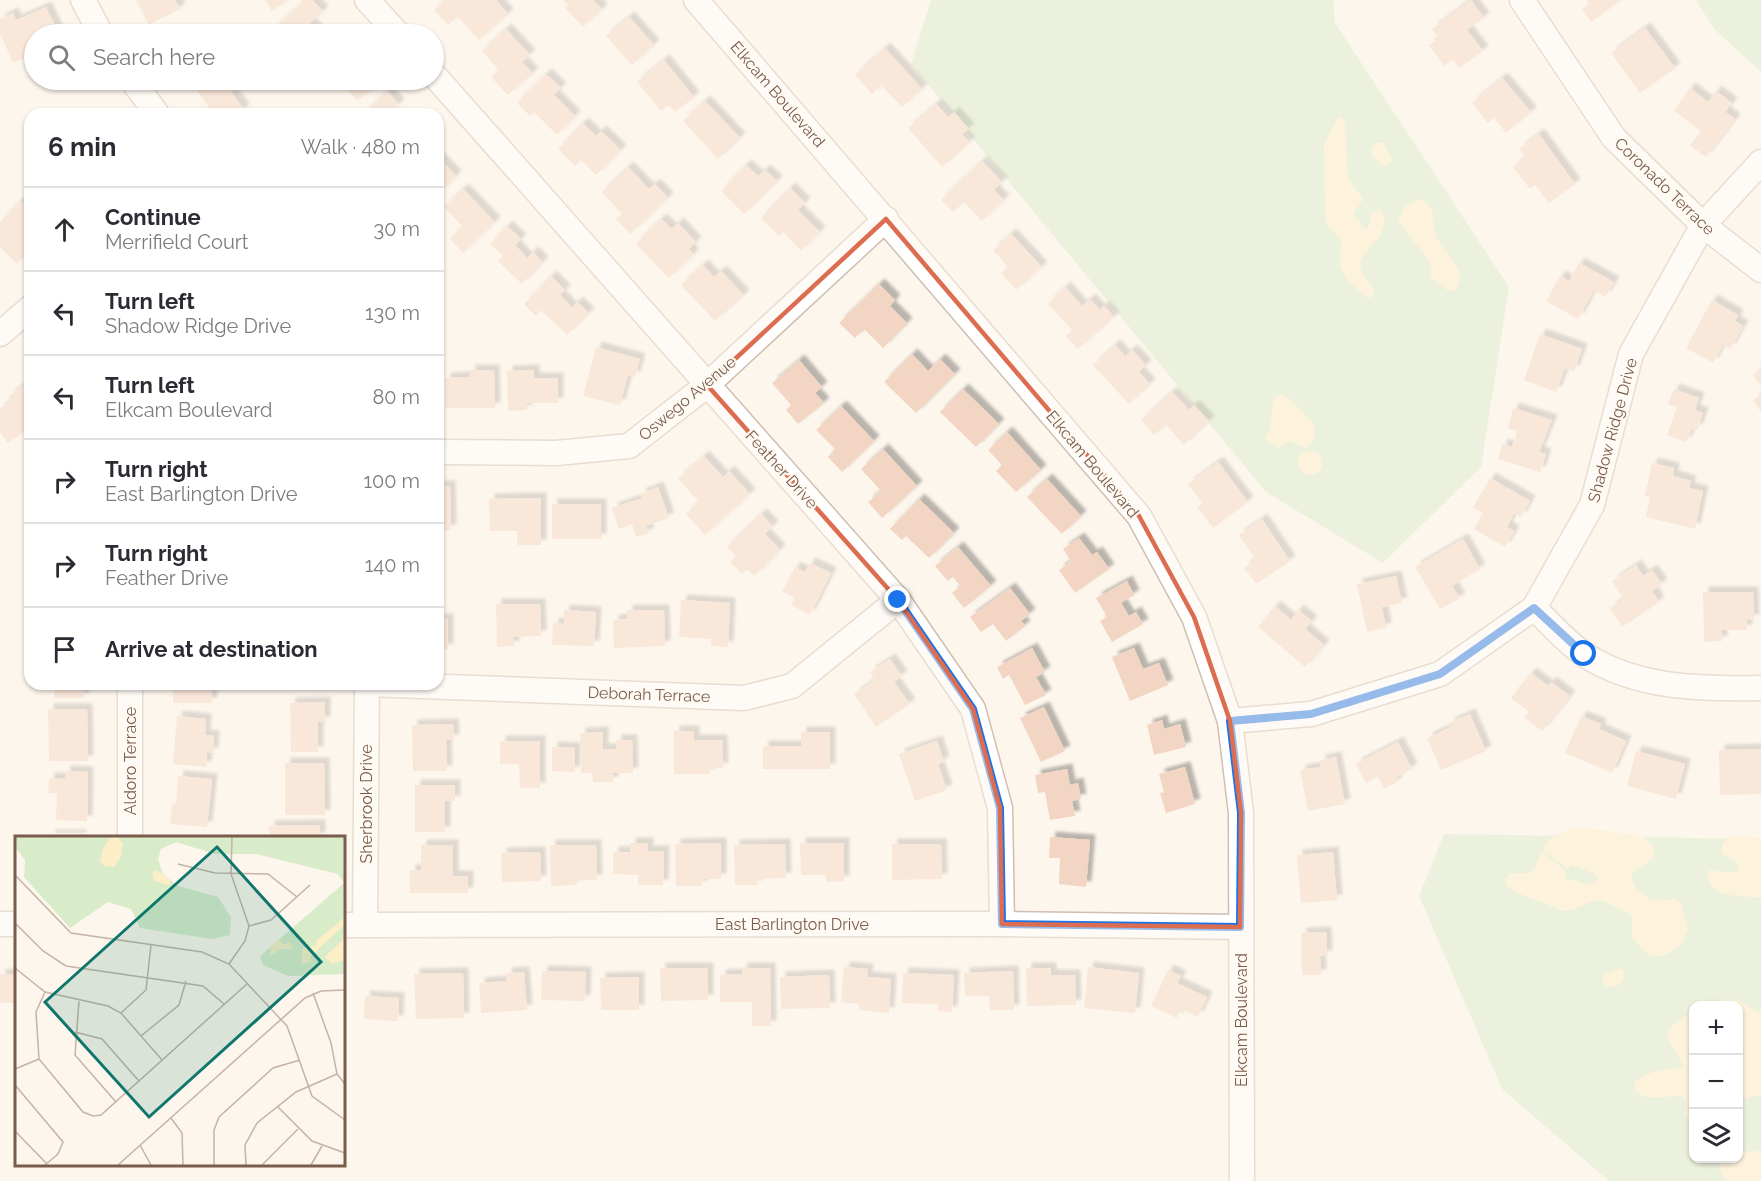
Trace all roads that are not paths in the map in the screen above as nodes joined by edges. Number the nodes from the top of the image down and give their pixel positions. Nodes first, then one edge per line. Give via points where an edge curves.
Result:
1 (83, 0) edge
2 (367, 0) edge
3 (696, 0) edge
4 (1522, 0) edge
5 (96, 24) edge
6 (389, 24) edge
7 (444, 86) edge
8 (139, 90) edge
9 (153, 108) edge
10 (1761, 162) edge
11 (886, 219) junction
12 (1703, 225) junction
13 (1761, 270) edge
14 (707, 385) junction
15 (444, 452) edge
16 (898, 600) junction
17 (1534, 608) junction
18 (444, 687) edge
19 (1761, 688) edge
20 (130, 690) edge
21 (367, 690) edge
22 (1230, 721) junction
23 (130, 836) edge
24 (1002, 924) junction
25 (354, 925) edge
26 (1240, 927) junction
27 (1242, 1181) edge

1 - 5 street
2 - 6 street
3 - 11 street, Elkcam Boulevard
4 - 12 street, Coronado Terrace via 1614,138
7 - 14 street, Feather Drive
8 - 9 street
10 - 12 street, Shadow Ridge Drive
11 - 14 street, Oswego Avenue
11 - 22 street, Elkcam Boulevard via 1139,516 1194,617
12 - 13 street, Coronado Terrace
12 - 17 street, Shadow Ridge Drive via 1631,354 1592,505
14 - 15 street, Oswego Avenue via 629,446 556,453
14 - 16 street, Feather Drive
16 - 18 street, Deborah Terrace via 792,686 744,698
16 - 24 street, Feather Drive via 973,709 1000,808
17 - 19 street via 1584,654 1628,675 1695,689
17 - 22 street, Shadow Ridge Drive via 1440,674 1311,714
20 - 23 street, Aldoro Terrace
21 - 25 street, Sherbrook Drive
22 - 26 street, Elkcam Boulevard via 1241,813
24 - 25 street, East Barlington Drive
24 - 26 street, East Barlington Drive
26 - 27 street, Elkcam Boulevard

